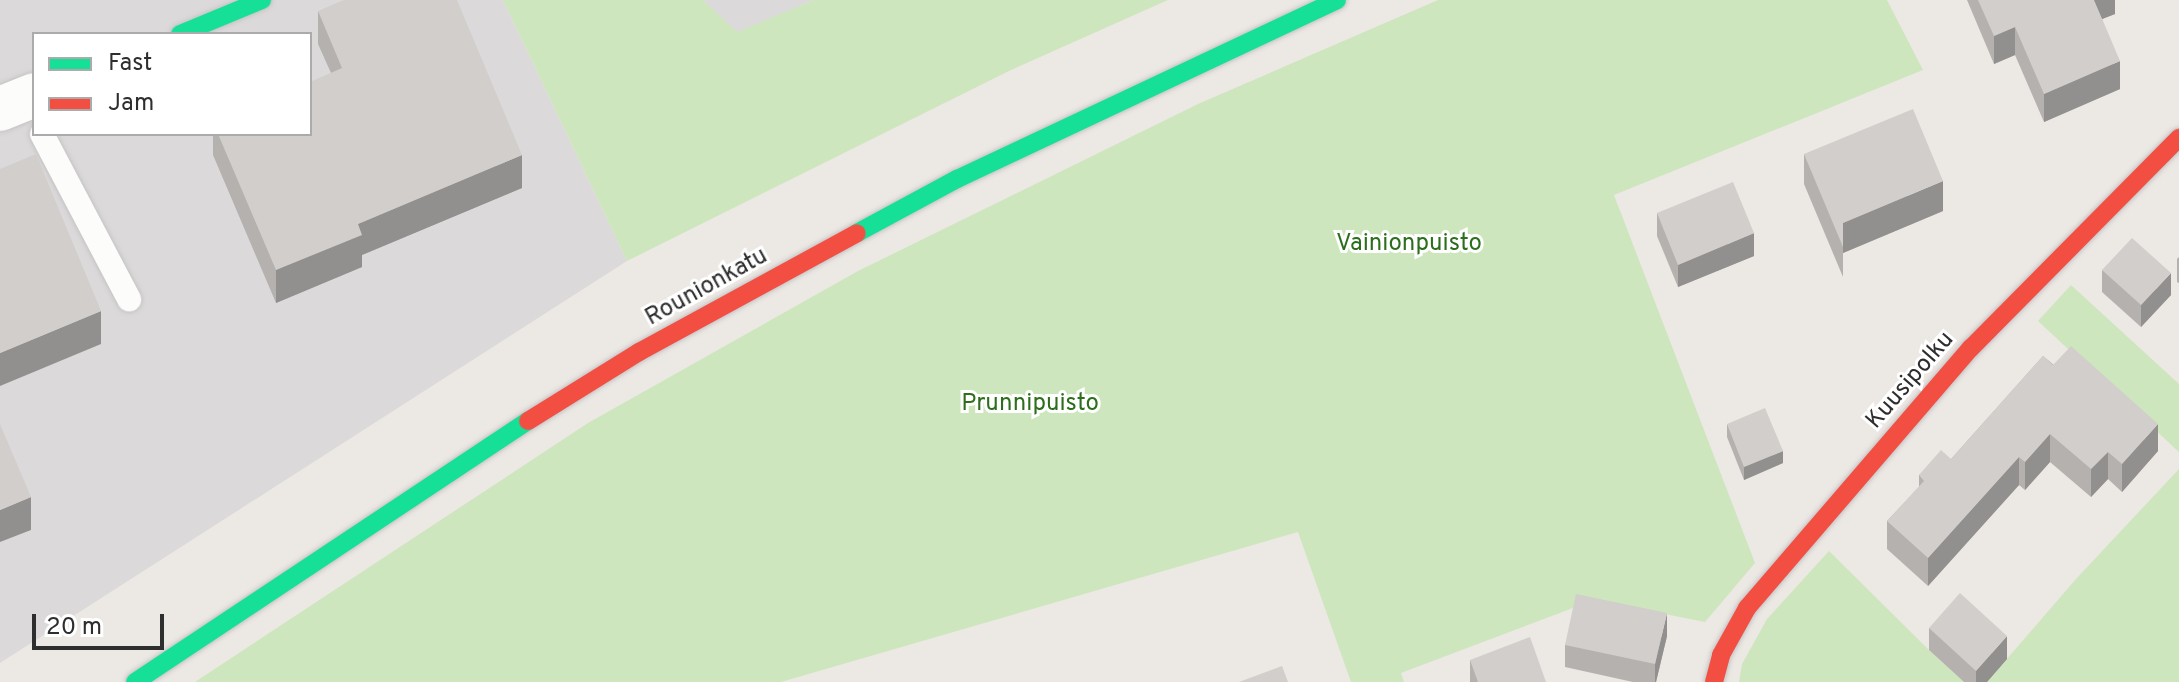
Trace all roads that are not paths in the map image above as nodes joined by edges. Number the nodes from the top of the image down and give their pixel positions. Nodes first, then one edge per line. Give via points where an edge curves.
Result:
1 (1337, 0) edge
2 (249, 3) edge
3 (184, 32) edge
4 (41, 136) edge
5 (2179, 138) edge
6 (129, 299) dead end
7 (135, 682) edge
8 (1714, 682) edge

1 - 7 main road, Rounionkatu via 957,179 639,352 461,462
2 - 3 main road
4 - 6 lane
5 - 8 main road, Kuusipolku via 1971,348 1747,608 1721,655

